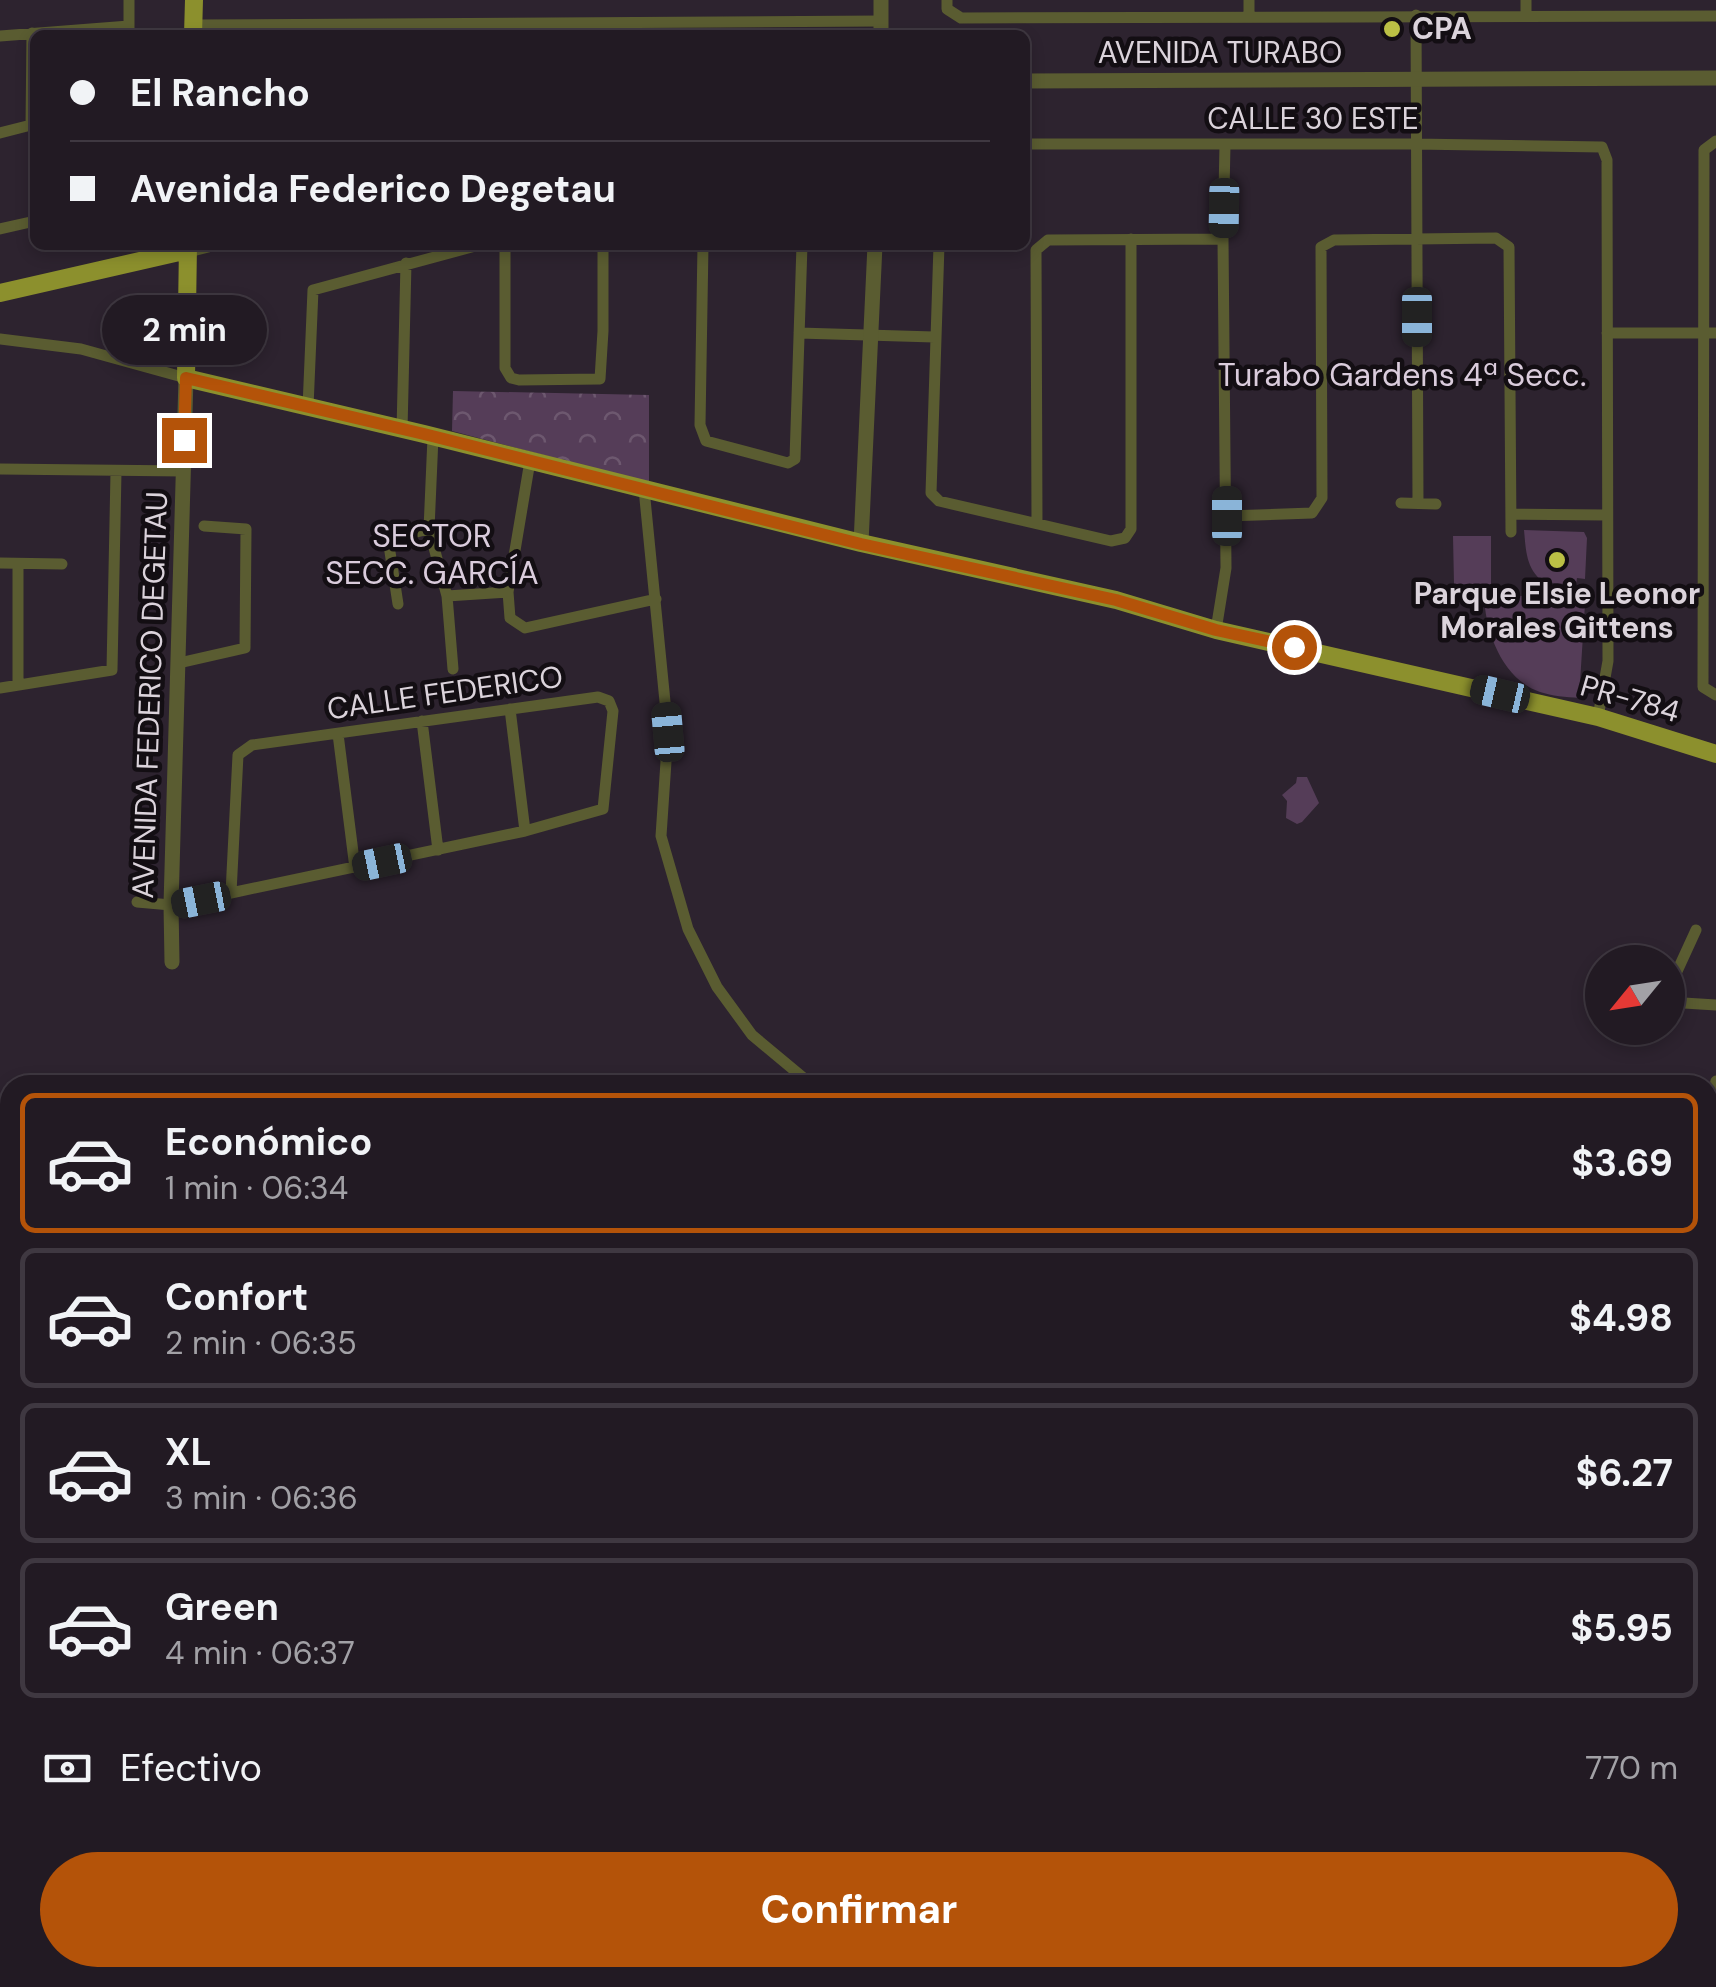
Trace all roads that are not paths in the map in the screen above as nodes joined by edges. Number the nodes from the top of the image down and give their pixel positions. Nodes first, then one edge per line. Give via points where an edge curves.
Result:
1 (129, 0) edge
2 (194, 0) edge
3 (881, 0) edge
4 (1249, 0) edge
5 (1526, 0) edge
6 (947, 5) edge
7 (1526, 15) junction
8 (1416, 16) junction
9 (1716, 16) edge
10 (1249, 17) junction
11 (881, 28) edge
12 (456, 29) edge
13 (567, 29) edge
14 (665, 29) edge
15 (129, 30) edge
16 (193, 30) edge
17 (30, 33) edge
18 (0, 36) edge
19 (1716, 78) edge
20 (1416, 80) junction
21 (1030, 81) edge
22 (30, 126) edge
23 (0, 133) edge
24 (1716, 142) edge
25 (1030, 144) edge
26 (1415, 144) junction
27 (1225, 145) junction
28 (30, 223) edge
29 (0, 229) edge
30 (1417, 238) junction
31 (1709, 238) edge
32 (1131, 239) junction
33 (1223, 239) junction
34 (179, 250) edge
35 (188, 250) edge
36 (460, 250) edge
37 (505, 250) edge
38 (603, 250) edge
39 (703, 250) edge
40 (802, 250) edge
41 (874, 250) edge
42 (939, 250) edge
43 (406, 264) junction
44 (0, 292) edge
45 (800, 333) junction
46 (1607, 333) junction
47 (1702, 333) junction
48 (1716, 333) edge
49 (870, 336) junction
50 (934, 337) junction
51 (0, 339) edge
52 (186, 378) junction
53 (308, 407) junction
54 (1709, 428) edge
55 (402, 430) junction
56 (432, 437) junction
57 (530, 461) junction
58 (0, 469) edge
59 (116, 472) junction
60 (184, 472) junction
61 (644, 489) junction
62 (1401, 503) dead end
63 (1418, 503) junction
64 (1436, 504) dead end
65 (1512, 514) junction
66 (1606, 515) junction
67 (1227, 516) junction
68 (1037, 523) junction
69 (1710, 523) edge
70 (204, 526) dead end
71 (429, 529) junction
72 (1511, 532) dead end
73 (861, 544) junction
74 (0, 563) edge
75 (18, 564) junction
76 (62, 564) dead end
77 (508, 592) junction
78 (447, 596) junction
79 (656, 599) junction
80 (398, 604) dead end
81 (1710, 618) edge
82 (1216, 630) junction
83 (179, 663) junction
84 (453, 669) dead end
85 (18, 685) junction
86 (0, 688) edge
87 (1716, 695) edge
88 (510, 709) junction
89 (1598, 717) junction
90 (422, 721) junction
91 (338, 734) junction
92 (1716, 754) edge
93 (526, 831) junction
94 (438, 850) junction
95 (355, 868) junction
96 (232, 894) junction
97 (137, 902) dead end
98 (171, 906) junction
99 (1696, 930) dead end
100 (1685, 954) edge
101 (172, 962) dead end
102 (1685, 1003) edge
103 (1716, 1005) edge
104 (800, 1075) edge

1 - 15 street
2 - 16 main road
3 - 11 street
4 - 10 street
5 - 7 street
6 - 10 street via 961,18
7 - 8 street
7 - 9 street
8 - 10 street
8 - 20 street
11 - 14 street
12 - 13 street
12 - 16 street
13 - 14 street
17 - 18 street
19 - 20 street, AVENIDA TURABO
20 - 21 street, AVENIDA TURABO
20 - 26 street
22 - 23 street
24 - 31 street via 1704,150
25 - 27 street, CALLE 30 ESTE
26 - 27 street, CALLE 30 ESTE
26 - 30 street
26 - 46 street, CALLE 30 ESTE via 1602,147
27 - 33 street
28 - 29 street
30 - 63 street
30 - 65 street via 1496,238 1509,247
30 - 67 street via 1334,240 1321,247 1322,498 1312,513
31 - 47 street
32 - 33 street
32 - 68 street via 1048,240 1036,250
32 - 68 street via 1131,529 1111,540
33 - 67 street
34 - 44 main road
35 - 52 main road, AVENIDA FEDERICO DEGETAU
36 - 43 street
37 - 38 street via 506,368 519,380 600,379
39 - 45 street via 700,425 706,441 788,463 795,459
40 - 45 street
41 - 49 street
42 - 50 street
43 - 53 street via 312,290
43 - 55 street
45 - 49 street
46 - 47 street
46 - 66 street
47 - 48 street
47 - 54 street
49 - 50 street
49 - 73 street
50 - 68 street via 930,493 938,501
51 - 52 street via 81,348
52 - 53 main road, PR-784 / PR-784
52 - 60 street, AVENIDA FEDERICO DEGETAU
53 - 55 main road, PR-784 / PR-784
54 - 69 street
55 - 56 main road, PR-784 / PR-784
56 - 57 main road, PR-784 / PR-784
56 - 71 street
57 - 61 main road, PR-784 / PR-784
57 - 77 street
58 - 59 street
59 - 60 street
59 - 85 street via 112,670
60 - 83 street, AVENIDA FEDERICO DEGETAU
61 - 73 main road, PR-784 / PR-784
61 - 79 street
62 - 63 street
63 - 64 street
65 - 66 street
65 - 72 street
66 - 89 street via 1608,660
67 - 82 street
69 - 81 street
70 - 83 street via 246,529 246,648
71 - 78 street
71 - 80 street via 388,539
73 - 82 main road, PR-784 / PR-784 via 1116,600
74 - 75 street
75 - 76 street
75 - 85 street
77 - 78 street
77 - 79 street via 510,618 525,628
78 - 84 street
79 - 104 street via 668,732 661,836 688,929 717,987 752,1035
81 - 87 street via 1703,687
82 - 89 main road, PR-784 / PR-784
83 - 98 street, AVENIDA FEDERICO DEGETAU
85 - 86 street
88 - 90 street, CALLE FEDERICO
88 - 93 street
88 - 93 street, CALLE FEDERICO via 598,697 613,711 604,809
89 - 92 main road, PR-784 / PR-784
90 - 91 street, CALLE FEDERICO
90 - 94 street
91 - 95 street
91 - 96 street, CALLE FEDERICO via 252,745 238,756
93 - 94 street, CALLE FEDERICO
94 - 95 street, CALLE FEDERICO
95 - 96 street, CALLE FEDERICO
96 - 98 street, CALLE FEDERICO
97 - 98 street, CALLE FEDERICO
98 - 101 street, AVENIDA FEDERICO DEGETAU
99 - 100 street
102 - 103 street

